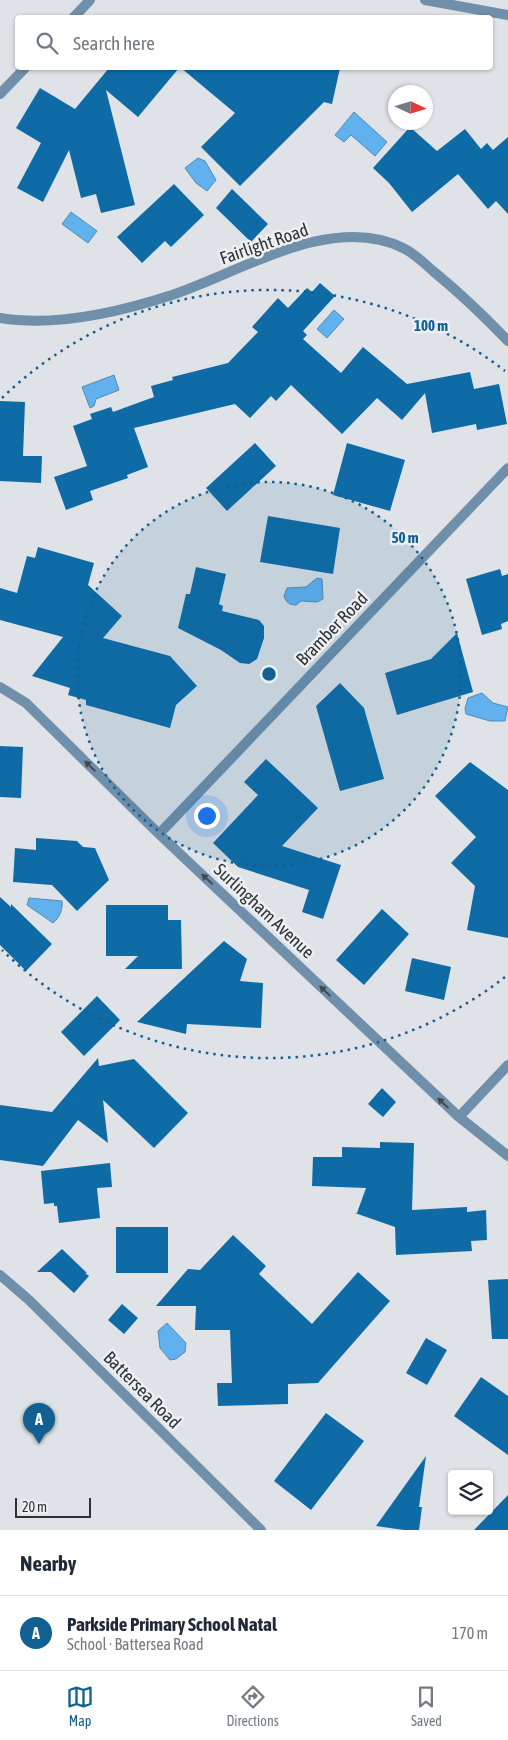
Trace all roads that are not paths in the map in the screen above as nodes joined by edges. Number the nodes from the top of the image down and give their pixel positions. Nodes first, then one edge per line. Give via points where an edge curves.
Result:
1 (90, 0) edge
2 (425, 0) edge
3 (76, 15) edge
4 (508, 15) edge
5 (23, 70) edge
6 (0, 94) edge
7 (0, 318) edge
8 (508, 341) edge
9 (508, 468) edge
10 (0, 687) edge
11 (159, 834) junction
12 (508, 1065) edge
13 (458, 1117) junction
14 (508, 1156) edge
15 (0, 1275) edge
16 (261, 1530) edge

1 - 3 street
2 - 4 street
5 - 6 street
7 - 8 street, Fairlight Road via 59,320 111,312 172,295 291,249 332,238 370,237 404,248 421,260
9 - 11 street, Bramber Road
11 -> 10 street, Surlingham Avenue via 26,703
13 -> 11 street, Surlingham Avenue
12 - 13 street
13 - 14 street, Surlingham Avenue
15 - 16 street, Battersea Road

